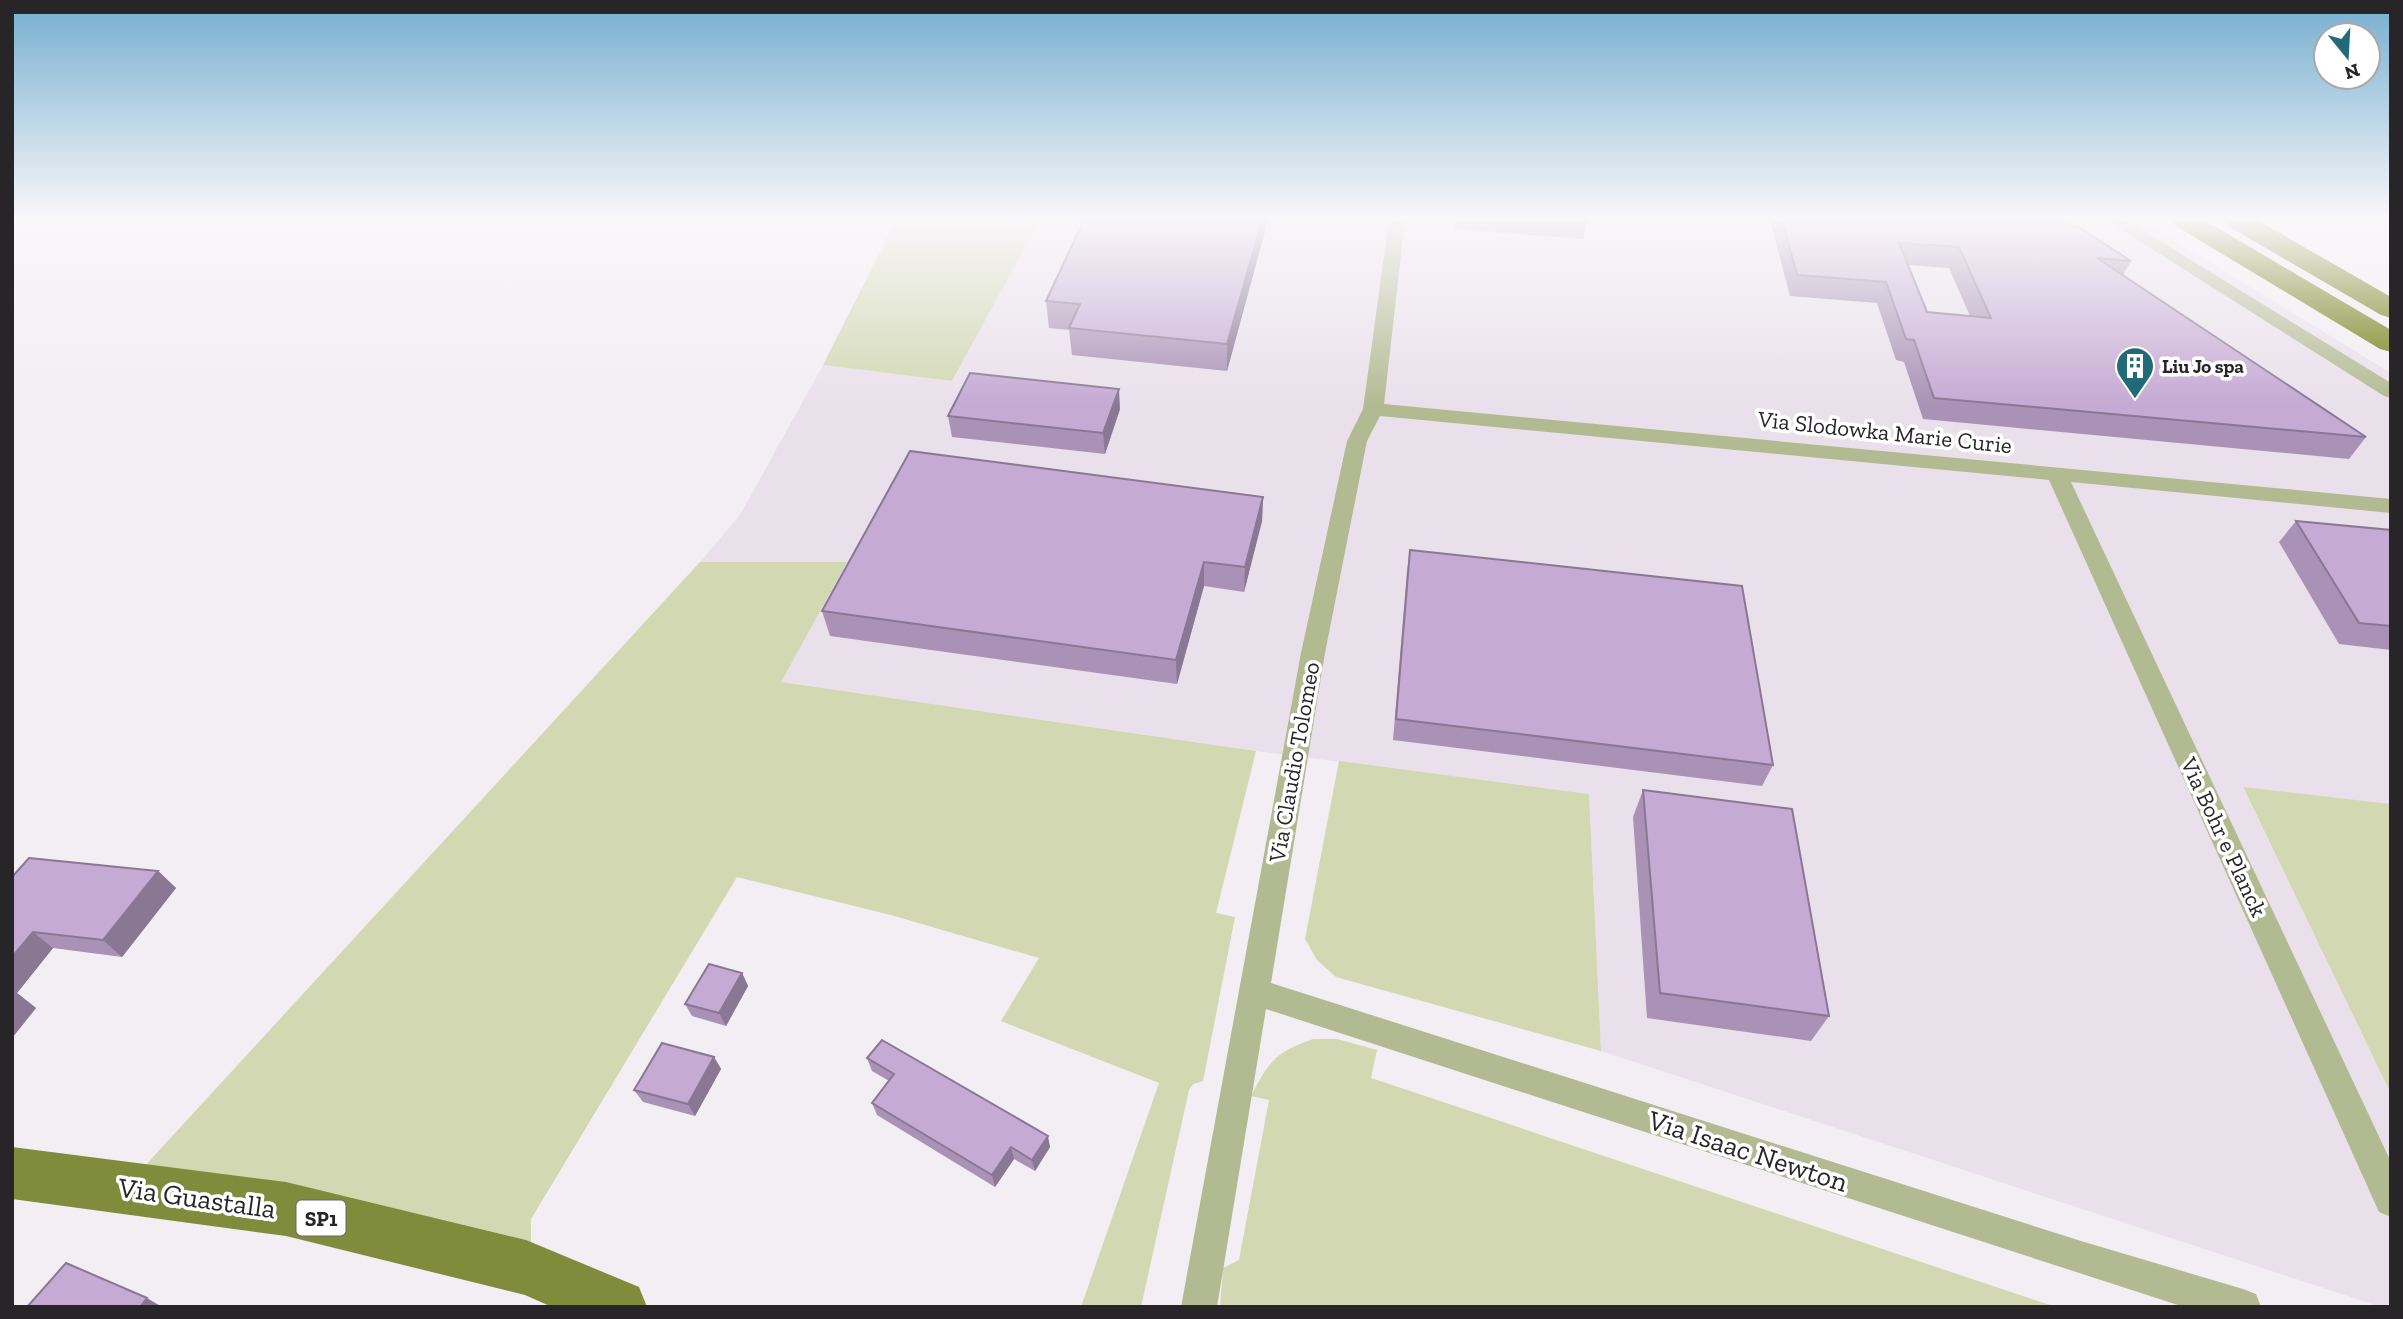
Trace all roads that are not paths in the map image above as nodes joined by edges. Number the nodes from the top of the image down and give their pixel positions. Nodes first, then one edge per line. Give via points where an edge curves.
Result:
1 (1389, 282) edge
2 (2213, 282) edge
3 (2288, 282) edge
4 (2344, 282) edge
5 (2391, 309) edge
6 (2391, 343) edge
7 (2391, 392) edge
8 (1373, 409) junction
9 (2057, 475) junction
10 (2391, 506) edge
11 (1254, 991) junction
12 (12, 1173) edge
13 (2391, 1200) edge
14 (619, 1307) edge
15 (1199, 1307) edge
16 (2243, 1307) edge

1 - 8 street, Via Claudio Tolomeo
2 - 7 street
3 - 6 highway
4 - 5 highway
8 - 9 street, Via Slodowka Marie Curie
8 - 11 street, Via Claudio Tolomeo via 1357,442 1313,653
9 - 10 street, Via Slodowka Marie Curie
9 - 13 street, Via Bohr e Planck
11 - 15 street, Via Claudio Tolomeo
11 - 16 street, Via Isaac Newton
12 - 14 main road, Via Guastalla / SP1 via 286,1209 526,1268

